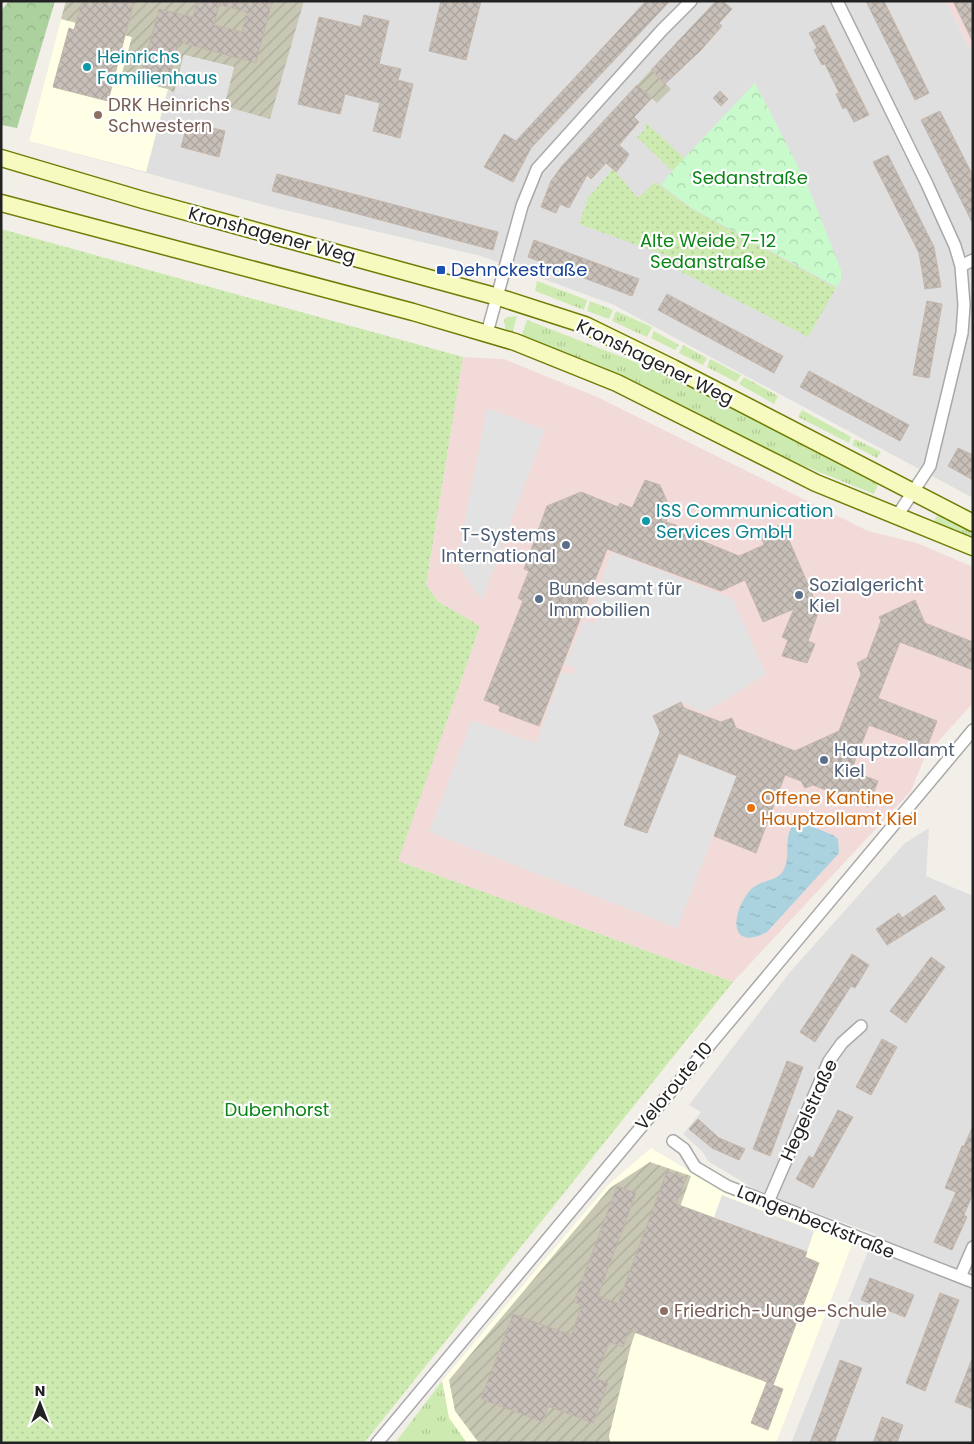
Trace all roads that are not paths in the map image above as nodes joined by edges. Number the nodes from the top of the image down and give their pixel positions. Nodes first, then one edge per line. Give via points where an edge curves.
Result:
1 (691, 1) edge
2 (838, 1) edge
3 (1, 158) edge
4 (1, 203) edge
5 (973, 260) edge
6 (961, 266) junction
7 (498, 297) junction
8 (487, 334) junction
9 (913, 493) junction
10 (897, 516) junction
11 (973, 523) edge
12 (973, 548) edge
13 (973, 730) edge
14 (861, 1026) dead end
15 (673, 1141) dead end
16 (768, 1202) junction
17 (973, 1247) edge
18 (960, 1277) junction
19 (973, 1282) edge
20 (377, 1443) edge

1 - 7 street via 537,169 522,206
2 - 6 street via 927,184
3 - 7 main road, Kronshagener Weg
4 - 8 main road, Kronshagener Weg
5 - 6 street
6 - 9 street via 962,332 930,466
7 - 8 street
7 - 9 main road, Kronshagener Weg via 585,326 624,343
8 - 10 main road, Kronshagener Weg via 570,362 816,483
9 - 10 street
9 - 11 main road, Kronshagener Weg
10 - 12 main road, Kronshagener Weg
13 - 20 street, Veloroute 10
14 - 16 street, Hegelstraße via 842,1043 829,1061
15 - 16 street, Langenbeckstraße via 684,1149 690,1161 705,1175
16 - 18 street, Langenbeckstraße
17 - 18 street
18 - 19 street, Langenbeckstraße

